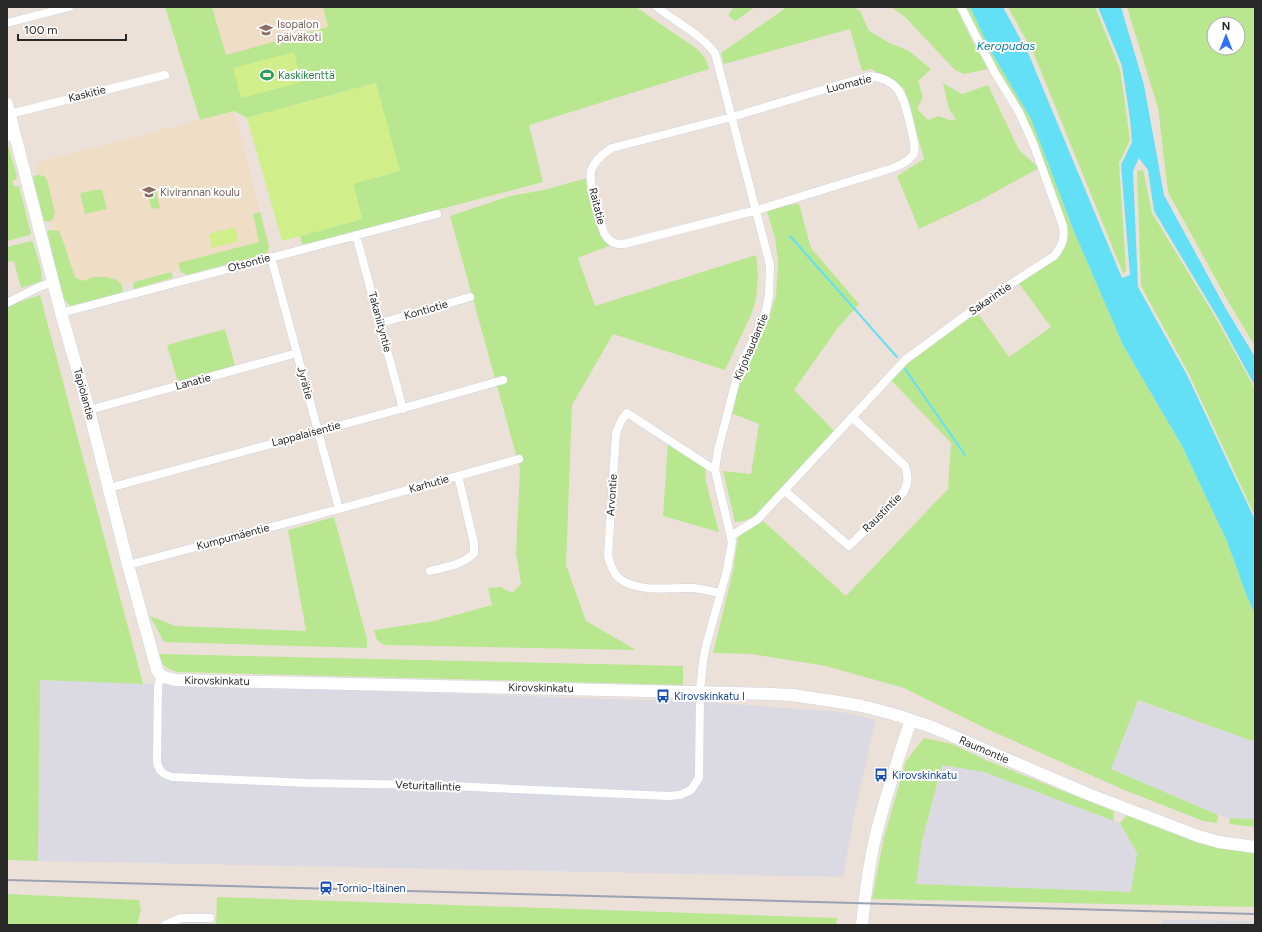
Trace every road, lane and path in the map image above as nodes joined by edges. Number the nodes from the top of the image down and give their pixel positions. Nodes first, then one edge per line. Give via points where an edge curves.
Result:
1 (69, 7) edge
2 (961, 7) edge
3 (660, 8) edge
4 (7, 23) edge
5 (165, 75) dead end
6 (8, 109) edge
7 (732, 117) junction
8 (11, 136) edge
9 (757, 210) junction
10 (437, 214) dead end
11 (356, 235) junction
12 (271, 257) junction
13 (54, 282) junction
14 (470, 297) dead end
15 (7, 303) edge
16 (62, 313) junction
17 (381, 323) junction
18 (297, 354) junction
19 (503, 380) dead end
20 (403, 409) junction
21 (89, 410) junction
22 (852, 418) junction
23 (318, 431) junction
24 (519, 459) dead end
25 (715, 470) junction
26 (458, 476) junction
27 (109, 488) junction
28 (785, 491) junction
29 (339, 509) junction
30 (731, 536) junction
31 (128, 564) junction
32 (430, 571) dead end
33 (720, 593) junction
34 (164, 677) junction
35 (700, 691) junction
36 (911, 720) junction
37 (1255, 848) edge
38 (210, 918) dead end
39 (165, 925) edge
40 (862, 925) edge

1 - 4 street
2 - 22 street, Sakarintie via 995,74 1019,112 1033,143 1062,222 1064,240 1062,247 1054,256 992,296 905,360
3 - 7 street, Kirjohaudantie via 699,35 715,53
5 - 6 street, Kaskitie
6 - 8 street, Tapiolantie
7 - 9 street, Kirjohaudantie
7 - 9 street, Raitatie via 612,148 603,154 591,171 591,182 604,234 615,245 624,244
7 - 9 street, Luomatie via 869,76 890,81 904,98 914,144 913,154 907,161 893,168
8 - 13 street, Tapiolantie
9 - 25 street, Kirjohaudantie via 770,265 769,295 765,316 739,369
10 - 11 street, Otsontie
11 - 12 street, Otsontie
11 - 17 street, Takaniityntie
12 - 16 street, Otsontie
12 - 18 street, Jyrätie
13 - 15 street
13 - 16 street, Tapiolantie
14 - 17 street, Kontiotie
16 - 21 street, Tapiolantie
17 - 20 street, Takaniityntie
18 - 21 street, Lanatie
18 - 23 street, Jyrätie
19 - 20 street, Lappalaisentie
20 - 23 street, Lappalaisentie
21 - 27 street, Tapiolantie
22 - 28 street, Sakarintie
22 - 28 street, Raustintie via 905,466 908,483 903,493 850,546
23 - 27 street, Lappalaisentie
23 - 29 street, Jyrätie
24 - 26 street, Karhutie
25 - 30 street, Kirjohaudantie
25 - 33 street, Arvontie via 627,413 616,433 608,556 616,575 632,585 647,588 693,588
26 - 29 street, Karhutie
26 - 32 street via 474,543 474,553 459,563
27 - 31 street, Tapiolantie
28 - 30 street, Sakarintie via 758,519
29 - 31 street, Kumpumäentie
30 - 33 street, Kirjohaudantie via 730,556
31 - 34 street, Tapiolantie via 157,670
33 - 35 street, Kirjohaudantie via 706,646
34 - 35 street, Kirovskinkatu via 190,680
34 - 35 street, Veturitallintie via 158,686 157,762 163,774 172,777 668,796 691,790 699,778
35 - 36 street, Kirovskinkatu via 792,695 862,706
36 - 37 street, Raumontie via 1177,829 1219,842
36 - 40 street via 890,782 876,836
38 - 39 street via 181,918

